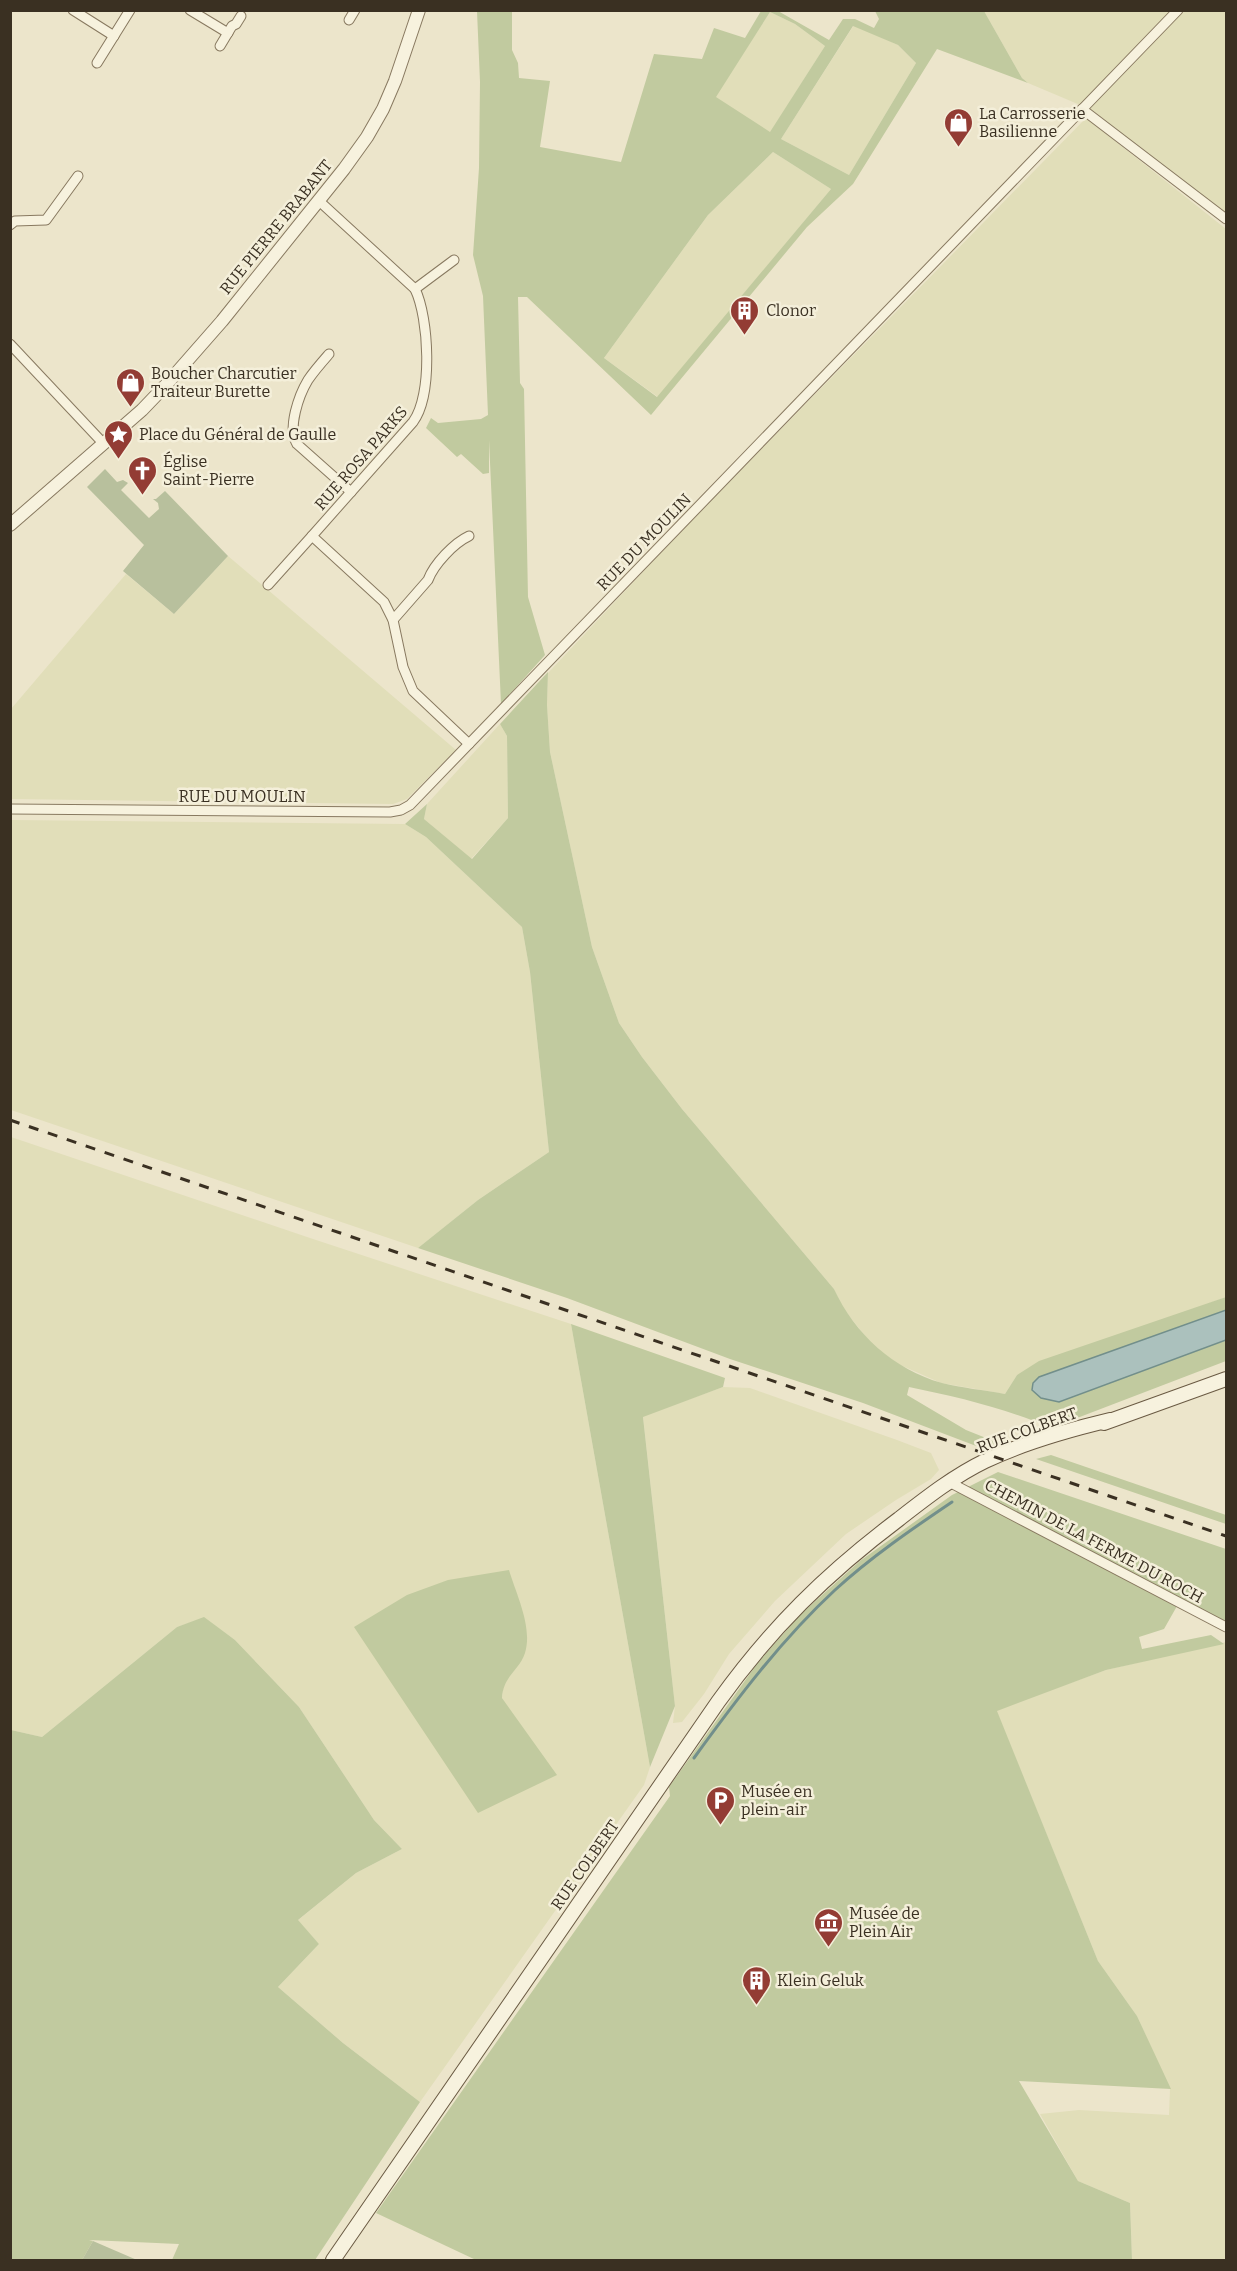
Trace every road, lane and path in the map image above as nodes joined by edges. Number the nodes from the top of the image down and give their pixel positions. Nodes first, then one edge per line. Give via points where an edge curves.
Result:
1 (73, 10) edge
2 (130, 10) edge
3 (190, 10) edge
4 (355, 10) edge
5 (419, 10) edge
6 (1178, 10) edge
7 (241, 16) dead end
8 (350, 20) dead end
9 (228, 33) junction
10 (114, 36) junction
11 (220, 46) dead end
12 (98, 63) dead end
13 (1082, 109) junction
14 (78, 176) dead end
15 (318, 200) junction
16 (1227, 219) edge
17 (10, 225) edge
18 (454, 260) dead end
19 (415, 289) junction
20 (10, 345) edge
21 (329, 354) dead end
22 (108, 439) junction
23 (351, 492) junction
24 (10, 525) edge
25 (312, 536) junction
26 (470, 536) dead end
27 (268, 585) dead end
28 (393, 620) junction
29 (469, 744) junction
30 (10, 809) edge
31 (1227, 1379) edge
32 (952, 1484) junction
33 (1227, 1627) edge
34 (333, 2260) edge

1 - 10 street
2 - 10 street
3 - 9 street
4 - 8 street
5 - 15 street, RUE PIERRE BRABANT via 379,117
6 - 13 street, RUE DU MOULIN
7 - 9 street
9 - 11 street
10 - 12 street
13 - 16 street
13 - 29 street, RUE DU MOULIN
14 - 17 street via 46,220 15,221
15 - 19 street, RUE ROSA PARKS
15 - 22 street, RUE PIERRE BRABANT via 184,366
18 - 19 street
19 - 23 street, RUE ROSA PARKS via 424,317 423,405 414,422
20 - 22 street
21 - 23 street via 305,386 292,434 297,444
22 - 24 street
23 - 25 street, RUE ROSA PARKS
25 - 27 street, RUE ROSA PARKS
25 - 28 street via 380,598
26 - 28 street via 460,541 431,572
28 - 29 street via 402,667 413,691
29 - 30 street, RUE DU MOULIN via 414,801 396,812
31 - 32 main road, RUE COLBERT via 1110,1420
32 - 33 street, CHEMIN DE LA FERME DU ROCH
32 - 34 main road, RUE COLBERT via 858,1550 814,1588 763,1642

